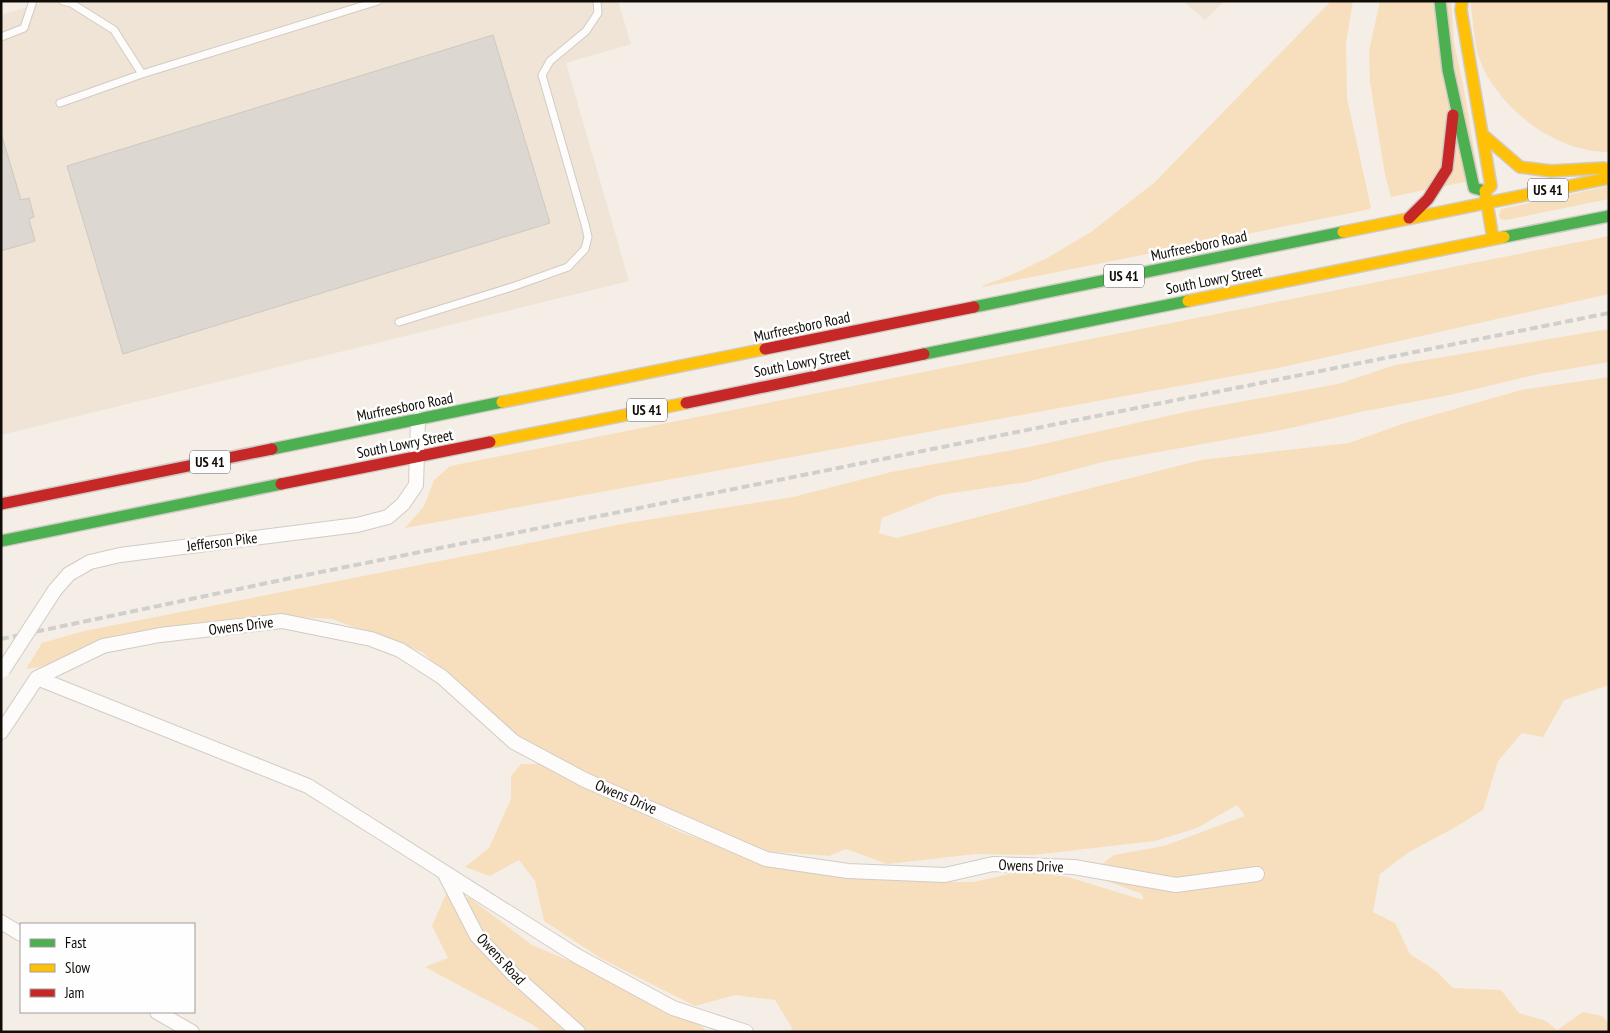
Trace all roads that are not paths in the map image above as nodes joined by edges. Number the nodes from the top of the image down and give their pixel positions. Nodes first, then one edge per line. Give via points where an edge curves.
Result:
1 (33, 1) edge
2 (63, 1) edge
3 (378, 1) edge
4 (596, 1) edge
5 (1440, 1) edge
6 (1462, 1) edge
7 (1, 37) edge
8 (142, 74) junction
9 (1454, 100) junction
10 (60, 103) dead end
11 (1483, 135) junction
12 (1609, 168) edge
13 (1609, 178) edge
14 (1486, 197) junction
15 (1609, 216) edge
16 (1409, 218) junction
17 (1493, 239) junction
18 (399, 322) dead end
19 (418, 419) junction
20 (417, 456) junction
21 (1, 504) edge
22 (1, 541) edge
23 (2, 672) edge
24 (37, 678) junction
25 (1, 732) edge
26 (444, 871) junction
27 (1257, 874) dead end
28 (1, 922) edge
29 (20, 933) edge
30 (159, 1013) edge
31 (192, 1032) edge
32 (578, 1032) edge
33 (746, 1032) edge

1 - 7 lane via 24,28
2 - 8 lane via 71,2 114,30
3 - 8 lane
4 - 18 lane via 598,13 586,31 550,61 542,75 585,224 588,237 585,249 568,267
5 - 9 main road
6 - 11 main road
8 - 10 lane
9 - 14 main road via 1474,188
9 - 16 main road via 1447,169 1428,199
11 - 12 main road via 1520,167 1551,171
11 - 14 main road via 1492,186
13 - 14 main road, Murfreesboro Road / US 41
14 - 16 main road, Murfreesboro Road / US 41
14 - 17 main road
15 - 17 main road, South Lowry Street / US 41
16 - 19 main road, Murfreesboro Road / US 41
17 - 20 main road, South Lowry Street / US 41
19 - 20 street, Jefferson Pike
19 - 21 main road, Murfreesboro Road / US 41
20 - 22 main road, South Lowry Street / US 41
20 - 23 street, Jefferson Pike, bridge via 416,485 403,504 388,517 357,525 120,555 90,562 69,574 55,590
24 - 25 street
24 - 26 street via 308,786
24 - 27 street, Owens Drive via 103,646 160,635 282,621 371,638 400,650 442,677 514,742 585,780 766,858 848,871 945,875 993,864 1074,867 1176,885
26 - 32 street, Owens Road via 477,936 513,974
26 - 33 street via 576,956 665,1004
28 - 29 street
30 - 31 street

